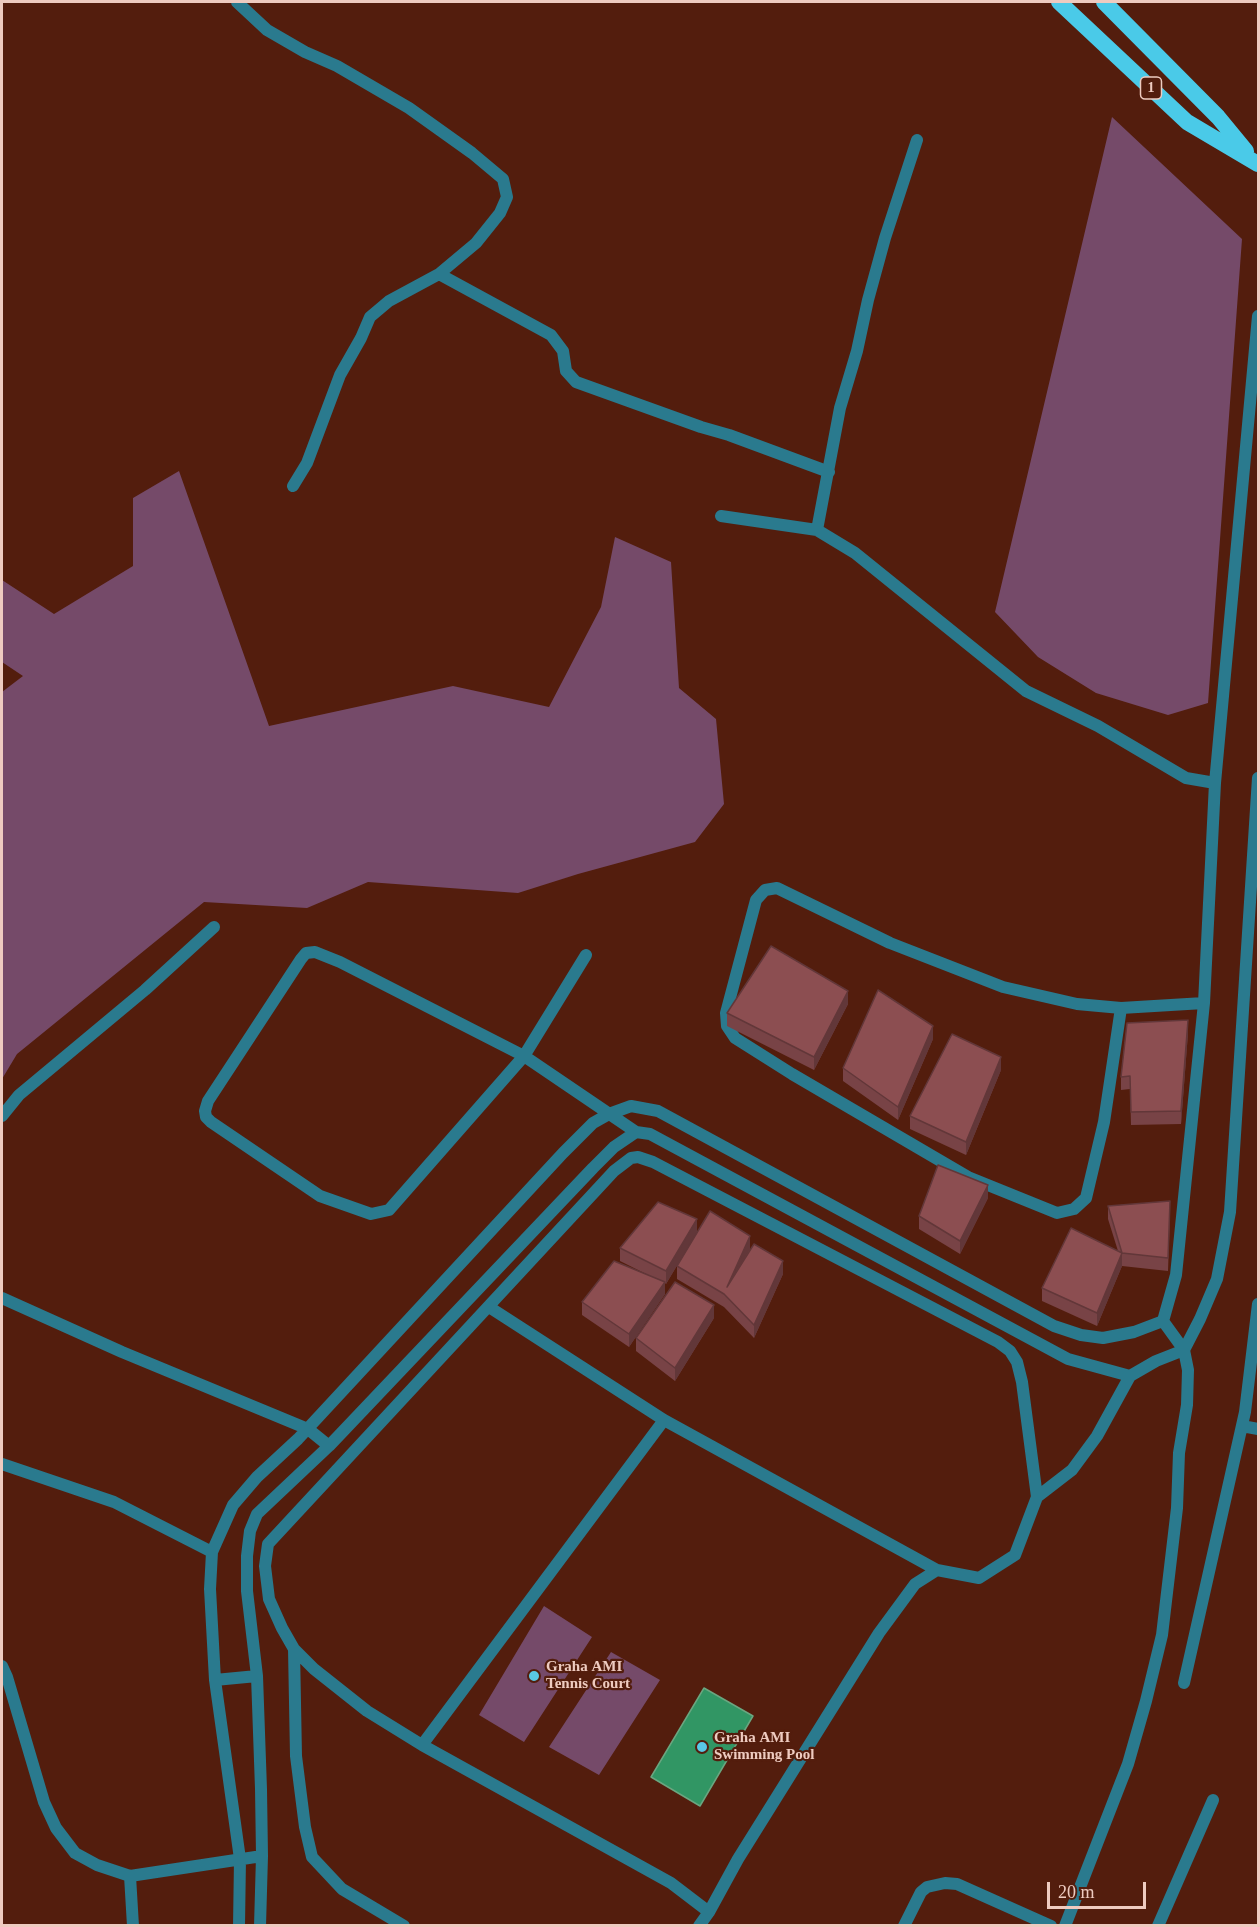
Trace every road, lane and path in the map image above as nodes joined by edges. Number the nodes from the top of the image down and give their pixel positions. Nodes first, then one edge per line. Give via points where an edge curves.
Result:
1 (237, 2) edge
2 (1062, 2) edge
3 (1104, 2) edge
4 (917, 140) dead end
5 (1256, 162) edge
6 (439, 274) junction
7 (1258, 315) edge
8 (829, 472) junction
9 (293, 486) dead end
10 (721, 516) dead end
11 (817, 530) junction
12 (1258, 778) edge
13 (1215, 783) junction
14 (1254, 922) edge
15 (214, 927) dead end
16 (586, 955) dead end
17 (1204, 1003) junction
18 (1121, 1008) junction
19 (524, 1056) junction
20 (609, 1114) junction
21 (2, 1116) edge
22 (636, 1132) junction
23 (2, 1298) edge
24 (1258, 1305) edge
25 (489, 1307) junction
26 (1163, 1322) junction
27 (1184, 1350) junction
28 (1130, 1376) junction
29 (664, 1420) junction
30 (1242, 1426) junction
31 (308, 1429) junction
32 (1258, 1429) edge
33 (329, 1446) junction
34 (2, 1464) edge
35 (1037, 1497) junction
36 (212, 1552) junction
37 (937, 1570) junction
38 (294, 1649) junction
39 (2, 1666) edge
40 (257, 1676) junction
41 (215, 1680) junction
42 (1184, 1683) dead end
43 (422, 1745) junction
44 (1212, 1800) dead end
45 (262, 1856) junction
46 (240, 1859) junction
47 (130, 1876) junction
48 (709, 1912) junction
49 (133, 1926) edge
50 (239, 1926) edge
51 (260, 1926) edge
52 (404, 1926) edge
53 (699, 1926) edge
54 (904, 1926) edge
55 (1051, 1926) edge
56 (1065, 1926) edge
57 (1158, 1926) edge

1 - 6 street via 267,30 409,108 503,179 507,197 500,213 476,243
2 - 5 highway, 1 via 1187,122
3 - 5 highway, 1 via 1218,117
4 - 8 street via 868,300 840,408
6 - 8 street via 551,335 563,351 566,371 576,382
6 - 9 street via 389,301 370,317 340,375 307,463
7 - 13 street
8 - 11 street
10 - 11 street
11 - 13 street via 855,553 1026,691 1098,726 1186,778
12 - 14 street
13 - 17 street
14 - 27 street via 1230,1212 1217,1279
15 - 21 street via 19,1095
16 - 19 street
17 - 18 street
17 - 26 street via 1176,1275
18 - 18 street via 1077,1004 1003,987 890,943 777,888 765,890 756,900 726,1013 727,1026 735,1038 792,1074 968,1177 1057,1213 1074,1209 1086,1198 1104,1122
19 - 19 street via 389,1210 371,1214 320,1196 206,1117 208,1101 306,953 315,952 340,962
19 - 20 street
20 - 22 street
20 - 26 street via 631,1106 658,1111 1054,1326 1104,1338
20 - 31 street via 563,1153
22 - 28 street via 650,1134 1068,1359
22 - 33 street via 593,1168
23 - 31 street
24 - 30 street
25 - 29 street
25 - 35 street via 619,1166 631,1158 646,1159 1010,1351 1022,1382
25 - 38 street via 268,1544 264,1566 269,1599
26 - 27 street
27 - 28 street via 1156,1360
27 - 56 street via 1187,1405 1162,1635 1128,1764
28 - 35 street via 1097,1436 1072,1470
29 - 37 street
29 - 43 street
30 - 32 street
30 - 42 street
31 - 33 street
31 - 36 street via 233,1505
33 - 40 street via 263,1508 250,1531 248,1592
34 - 36 street via 114,1502
35 - 37 street via 1015,1555 979,1578
36 - 41 street
37 - 48 street via 915,1584 879,1633
38 - 43 street via 368,1711
38 - 52 street via 296,1756 312,1857 342,1889
39 - 47 street via 44,1802 56,1828 75,1853
40 - 41 street
40 - 45 street
41 - 46 street
43 - 48 street via 671,1883
44 - 57 street
45 - 46 street
45 - 51 street
46 - 47 street
46 - 50 street
47 - 49 street
48 - 53 street
54 - 55 street via 921,1892 945,1883 957,1884

